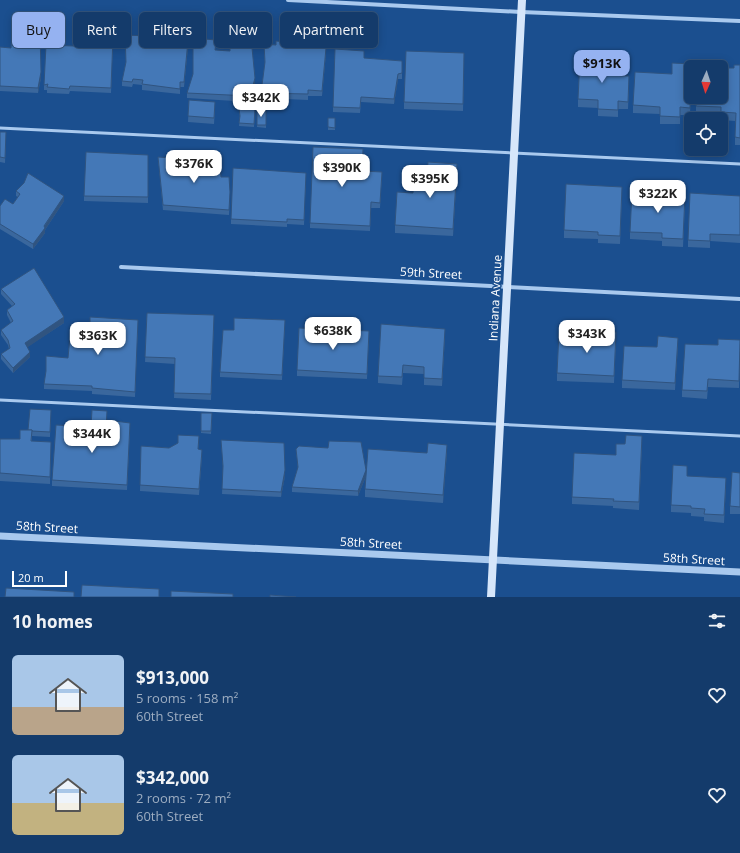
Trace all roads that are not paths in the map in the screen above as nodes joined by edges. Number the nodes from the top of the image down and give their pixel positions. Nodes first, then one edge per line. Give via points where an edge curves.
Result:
1 (288, 0) edge
2 (522, 0) edge
3 (521, 12) junction
4 (740, 21) edge
5 (0, 128) edge
6 (514, 152) junction
7 (740, 164) edge
8 (121, 267) dead end
9 (507, 287) junction
10 (740, 299) edge
11 (0, 400) edge
12 (500, 424) junction
13 (740, 436) edge
14 (0, 536) edge
15 (493, 560) junction
16 (740, 572) edge
17 (491, 597) edge

1 - 3 street
2 - 3 main road, Indiana Avenue
3 - 4 street
3 - 6 main road, Indiana Avenue
5 - 6 lane
6 - 7 lane
6 - 9 main road, Indiana Avenue
8 - 9 street, 59th Street
9 - 10 street, 59th Street
9 - 12 main road, Indiana Avenue
11 - 12 lane
12 - 13 lane
12 - 15 main road, Indiana Avenue
14 - 15 street, 58th Street
15 - 16 street, 58th Street
15 - 17 main road, Indiana Avenue

